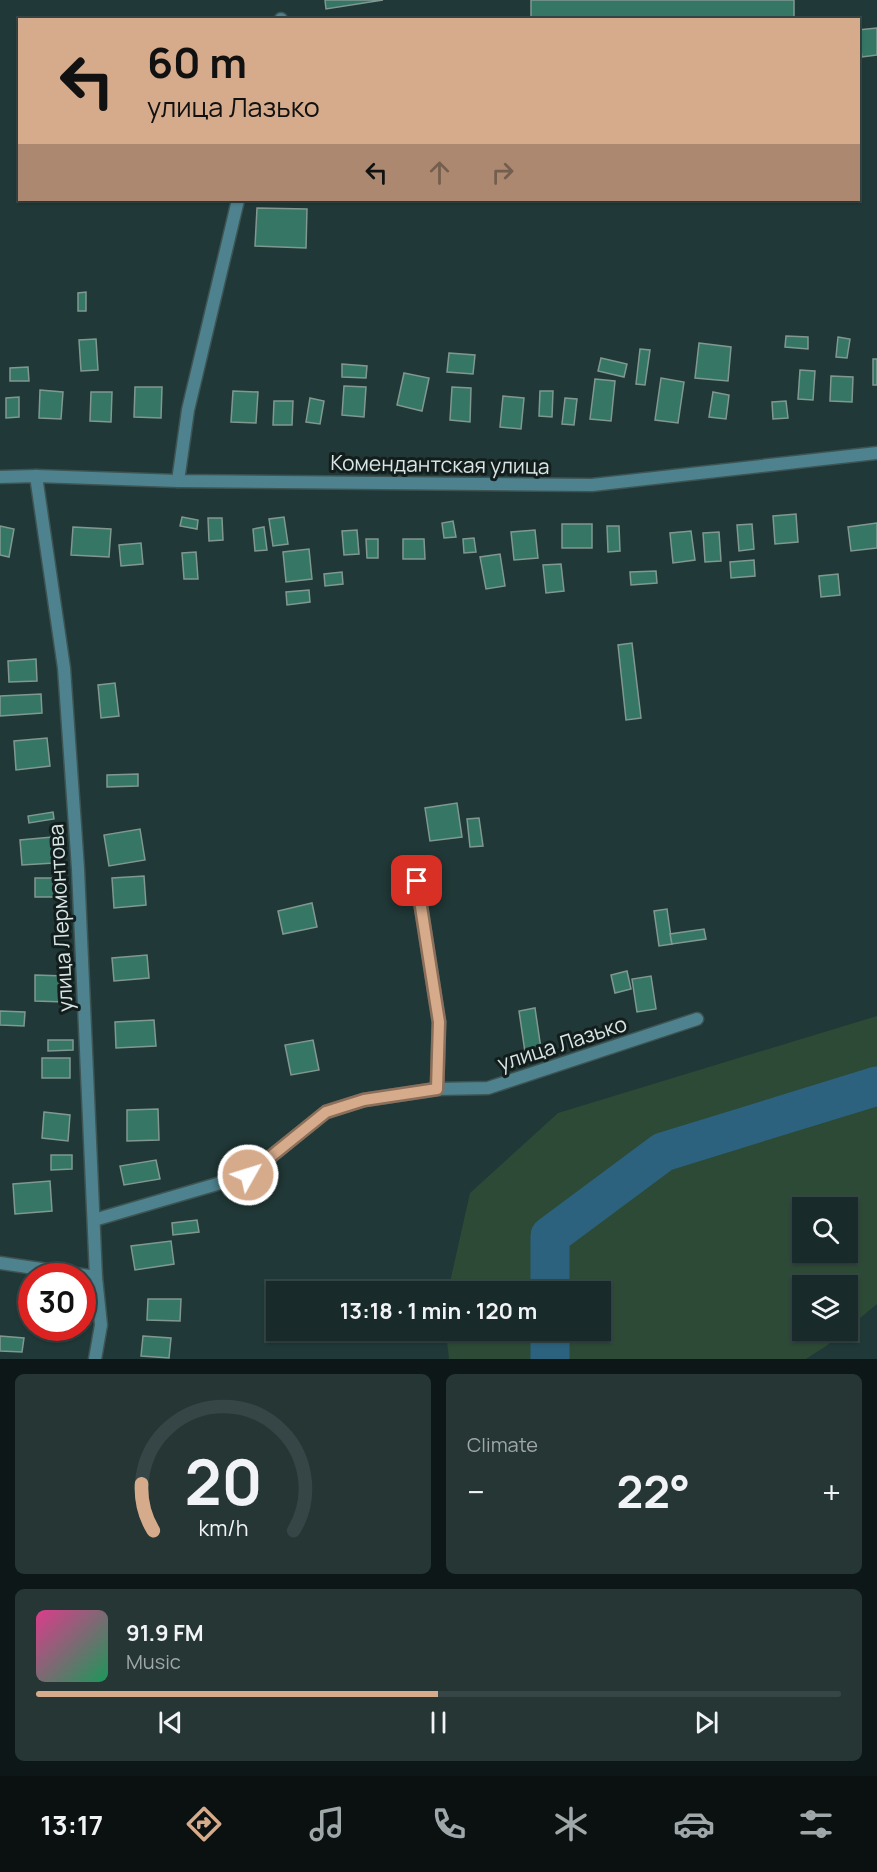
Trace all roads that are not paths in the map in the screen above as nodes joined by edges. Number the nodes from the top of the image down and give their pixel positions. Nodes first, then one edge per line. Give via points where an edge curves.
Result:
1 (238, 201) edge
2 (877, 453) edge
3 (36, 476) junction
4 (0, 477) edge
5 (178, 481) junction
6 (417, 881) dead end
7 (697, 1019) dead end
8 (437, 1089) junction
9 (94, 1220) junction
10 (0, 1263) edge
11 (96, 1263) edge
12 (18, 1266) edge
13 (96, 1277) edge
14 (95, 1359) edge

1 - 5 street via 188,410
2 - 5 street, Комендантская улица via 592,485
3 - 4 street, Комендантская улица
3 - 5 street, Комендантская улица
3 - 9 street, улица Лермонтова via 64,668 78,869
6 - 8 street via 439,1022
7 - 8 street, улица Лазько via 489,1088
8 - 9 street, улица Лазько via 364,1100 326,1112 248,1175
9 - 11 street, улица Лермонтова
10 - 12 street
13 - 14 street, улица Лермонтова via 101,1325

